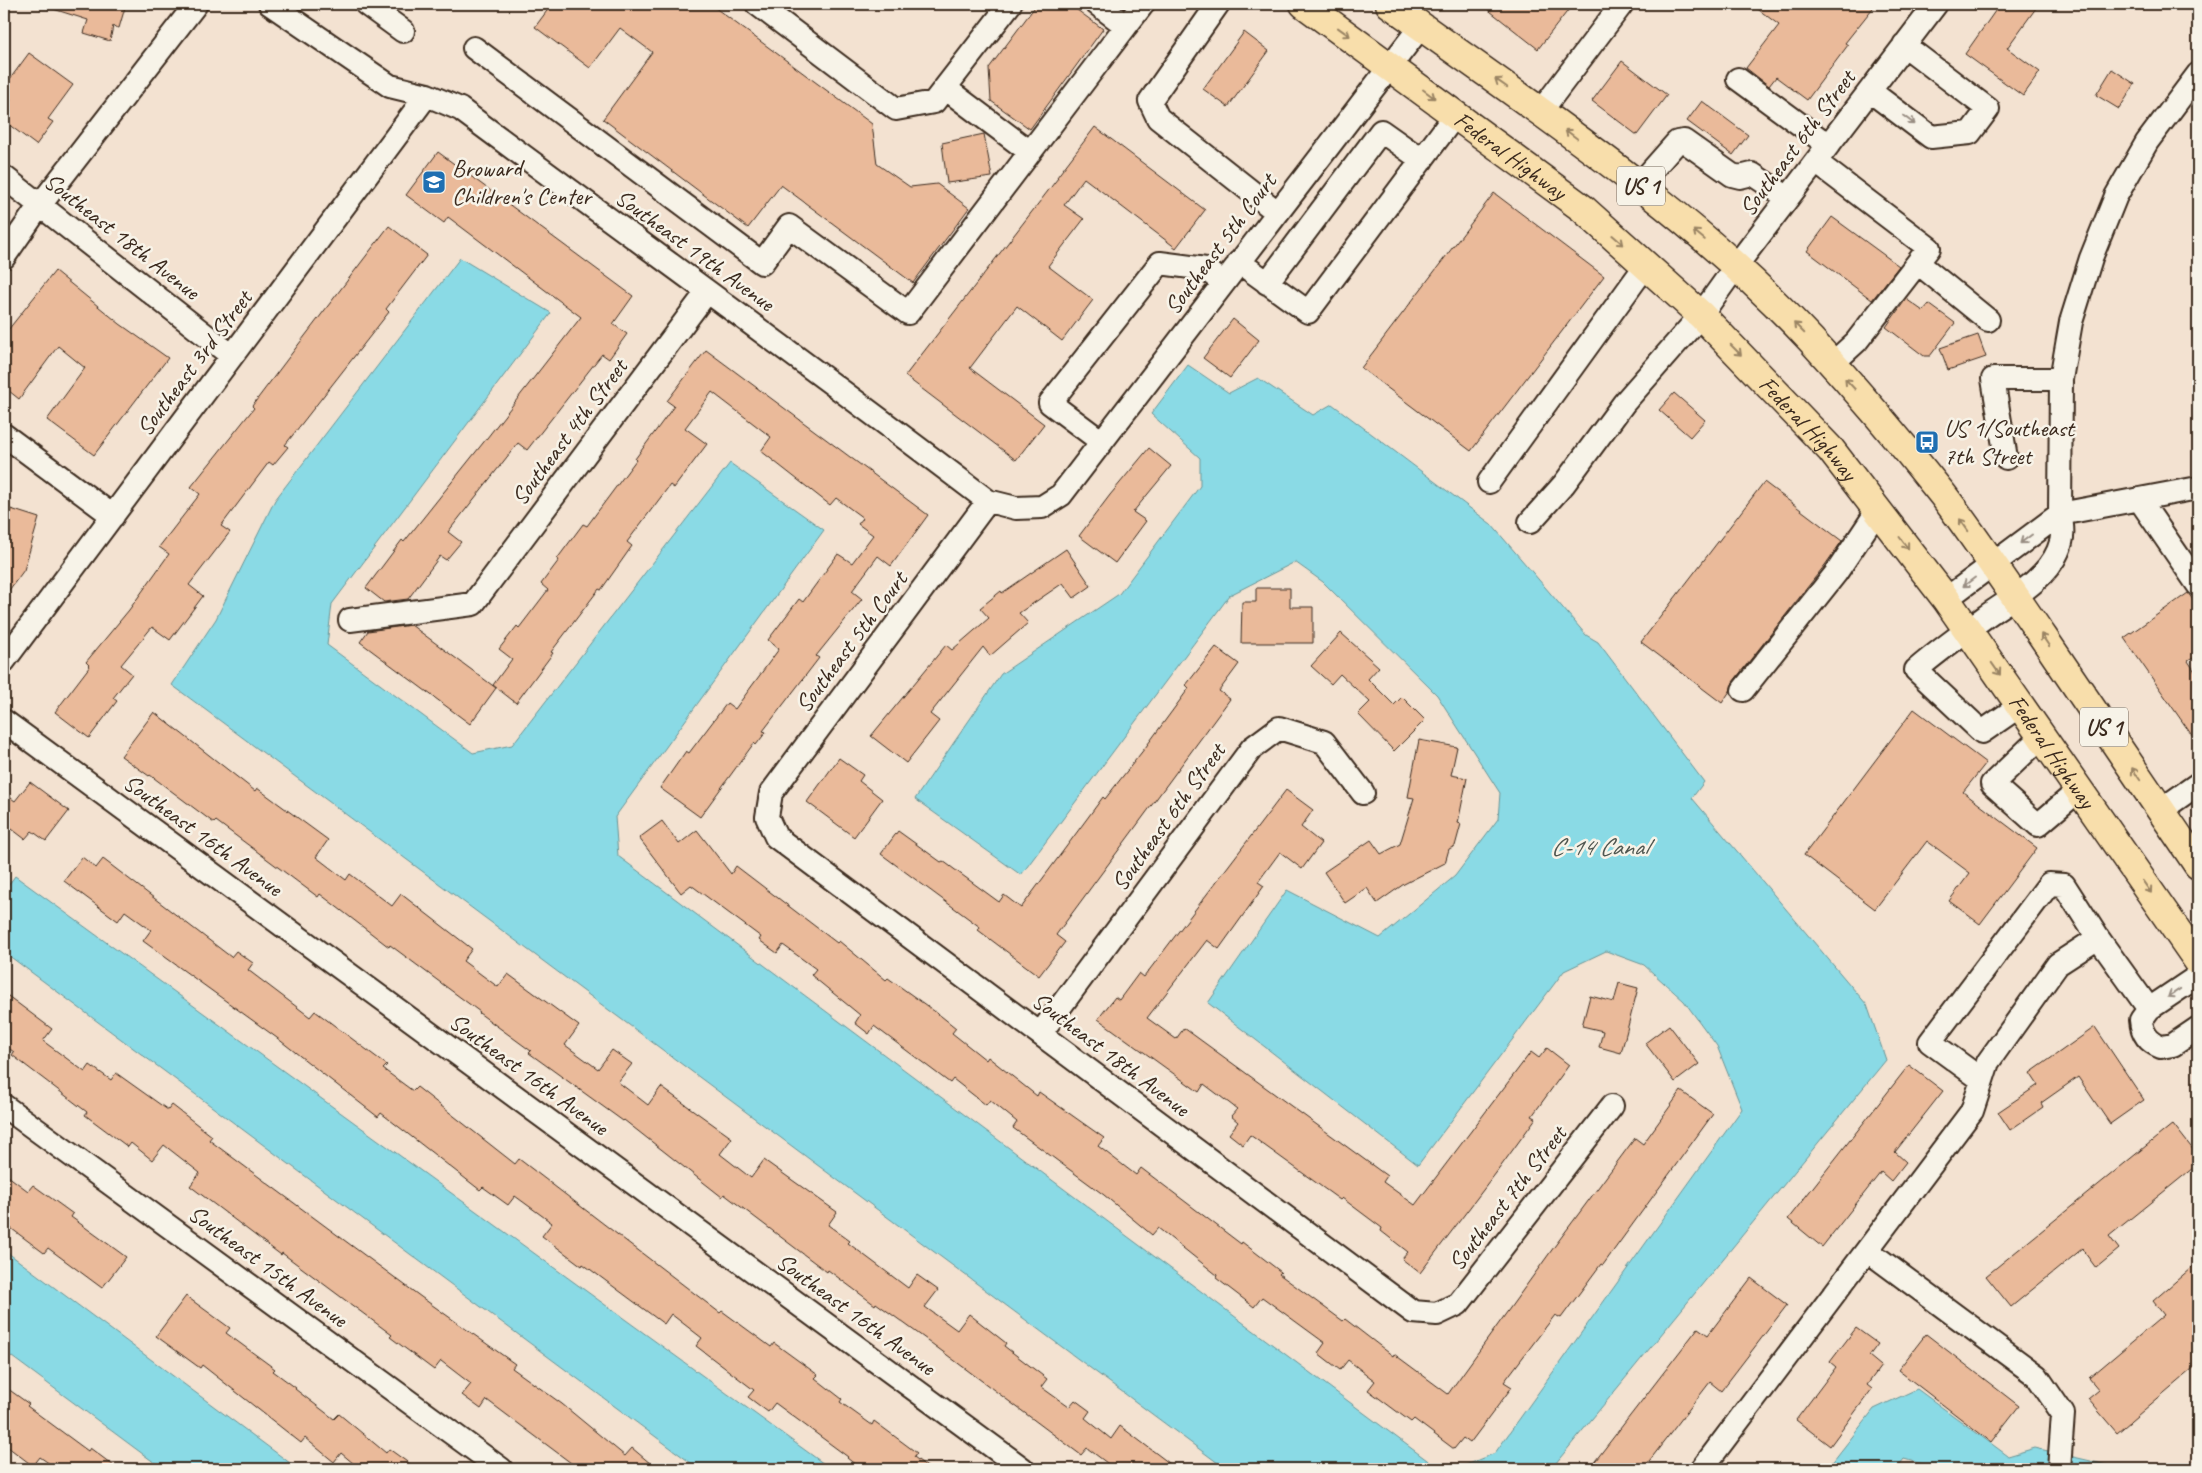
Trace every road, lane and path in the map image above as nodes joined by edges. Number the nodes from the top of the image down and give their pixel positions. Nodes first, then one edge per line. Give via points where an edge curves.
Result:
1 (196, 4) edge
2 (270, 4) edge
3 (366, 4) edge
4 (757, 4) edge
5 (1010, 4) edge
6 (1098, 4) edge
7 (1143, 4) edge
8 (1218, 4) edge
9 (1304, 4) edge
10 (1390, 4) edge
11 (1622, 4) edge
12 (1936, 4) edge
13 (1126, 26) junction
14 (1420, 26) junction
15 (403, 31) dead end
16 (1904, 45) junction
17 (474, 48) dead end
18 (1390, 65) junction
19 (2198, 74) edge
20 (1738, 79) dead end
21 (945, 88) junction
22 (1870, 91) junction
23 (427, 95) junction
24 (1541, 111) junction
25 (1456, 114) junction
26 (1030, 152) junction
27 (1822, 153) junction
28 (1422, 160) junction
29 (4, 177) edge
30 (1639, 185) junction
31 (1788, 198) junction
32 (40, 205) junction
33 (1277, 212) junction
34 (4, 257) edge
35 (1239, 262) junction
36 (1918, 263) junction
37 (1646, 265) junction
38 (1736, 266) junction
39 (1223, 283) junction
40 (1267, 283) junction
41 (707, 292) junction
42 (1701, 315) junction
43 (1988, 320) dead end
44 (232, 356) junction
45 (1832, 364) junction
46 (2061, 379) junction
47 (4, 435) edge
48 (1102, 442) junction
49 (2006, 458) dead end
50 (1489, 482) dead end
51 (2198, 488) edge
52 (1061, 495) joint
53 (2139, 499) junction
54 (988, 502) junction
55 (1878, 510) junction
56 (2060, 514) junction
57 (113, 516) junction
58 (1530, 522) dead end
59 (1992, 564) junction
60 (2198, 586) edge
61 (2014, 596) junction
62 (1946, 599) junction
63 (350, 620) dead end
64 (1968, 630) junction
65 (4, 661) edge
66 (1743, 690) dead end
67 (2021, 705) junction
68 (4, 721) edge
69 (2042, 736) junction
70 (2198, 784) edge
71 (2080, 790) junction
72 (1363, 793) dead end
73 (2161, 810) junction
74 (767, 818) joint
75 (2198, 865) edge
76 (2098, 938) junction
77 (2198, 961) edge
78 (2198, 976) edge
79 (2149, 1010) junction
80 (2198, 1028) edge
81 (1040, 1034) junction
82 (1982, 1080) junction
83 (4, 1106) edge
84 (1612, 1106) dead end
85 (1868, 1251) junction
86 (1437, 1314) joint
87 (2060, 1459) edge
88 (502, 1469) edge
89 (1023, 1469) edge
90 (1702, 1469) edge

1 - 32 street
2 - 23 street, Southeast 19th Avenue via 390,86
3 - 15 street
4 - 21 street via 896,109 934,102
5 - 21 street
6 - 13 street
7 - 13 street
8 - 33 street via 1150,101 1158,118
9 -> 18 main road, Federal Highway / US 1
10 - 14 main road, US 1
11 - 24 street
12 - 16 street, Southeast 6th Street
13 - 26 street
14 - 18 street, Southeast 5th Court
24 -> 14 main road, US 1
16 - 22 street, Southeast 6th Street
22 -> 16 street via 1931,136 1970,133 1988,108
17 - 26 street via 762,263 789,226 908,313
18 -> 25 main road, Federal Highway / US 1
18 - 33 street, Southeast 5th Court
19 - 46 street via 2147,142 2116,196 2091,258 2071,322
20 - 27 street
21 - 26 street
22 - 27 street, Southeast 6th Street
23 - 41 street, Southeast 19th Avenue via 460,109
23 - 44 street, Southeast 3rd Street
30 -> 24 main road, US 1
25 - 28 street
25 -> 37 main road, Federal Highway / US 1 via 1582,208
27 - 31 street, Southeast 6th Street
27 - 36 street via 1929,248
28 - 40 street via 1381,131
28 - 40 street via 1308,312
29 - 32 street, Southeast 18th Avenue
30 - 31 street via 1677,142 1684,141 1732,175 1752,174
38 -> 30 main road, US 1
31 - 38 street, Southeast 6th Street
32 - 34 street
32 - 44 street, Southeast 18th Avenue
33 - 35 street, Southeast 5th Court
35 - 39 street, Southeast 5th Court
35 - 40 street
36 - 43 street
36 - 45 street via 1856,342
37 - 42 main road, Federal Highway / US 1
37 - 50 street
38 - 42 street, Southeast 6th Street
45 -> 38 main road, US 1
39 - 48 street, Southeast 5th Court
39 - 48 street via 1206,269 1160,263 1050,403
41 - 54 street, Southeast 19th Avenue via 838,386
41 - 63 street, Southeast 4th Street via 473,604
42 -> 55 main road, Federal Highway / US 1 via 1831,450
42 - 58 street, Southeast 6th Street via 1624,403 1564,484
44 - 57 street, Southeast 3rd Street
59 -> 45 main road, US 1 via 1944,497 1869,404
46 - 49 street via 1993,380
46 - 56 street
47 - 57 street
48 - 52 street, Southeast 5th Court
51 - 53 street
52 - 54 street, Southeast 19th Avenue via 1042,507 1016,508
53 - 56 street
53 - 60 street
54 - 74 street, Southeast 5th Court via 771,793
55 -> 62 main road, Federal Highway / US 1
55 - 66 street via 1836,573
56 -> 59 street
56 - 61 street via 2062,538 2058,551 2046,570
57 - 65 street, Southeast 3rd Street
59 - 61 main road, US 1
59 -> 62 street
61 - 64 street
73 -> 61 main road, US 1
62 - 64 main road, Federal Highway / US 1
64 -> 67 main road, Federal Highway / US 1
64 - 67 street via 1916,670 1982,732
67 - 69 main road, Federal Highway / US 1
68 - 89 street, Southeast 16th Avenue
69 - 71 main road, Federal Highway / US 1
69 - 71 street via 1992,784 2038,826
70 - 73 street
71 -> 77 main road, Federal Highway / US 1
72 - 81 street, Southeast 6th Street via 1324,742 1280,728 1252,748
73 - 75 main road, US 1
74 - 81 street, Southeast 18th Avenue via 776,837
76 - 79 street
76 - 82 street via 2058,964 1988,1062
76 - 82 street via 2064,884 2048,884 1930,1042
78 -> 79 street
79 - 80 street via 2141,1020 2142,1029 2147,1038 2161,1047 2173,1046
81 - 86 street, Southeast 18th Avenue via 1413,1312
82 - 85 street via 1972,1111
83 - 88 street, Southeast 15th Avenue
84 - 86 street, Southeast 7th Street via 1458,1304
85 - 87 street via 2037,1376 2063,1414
85 - 90 street

